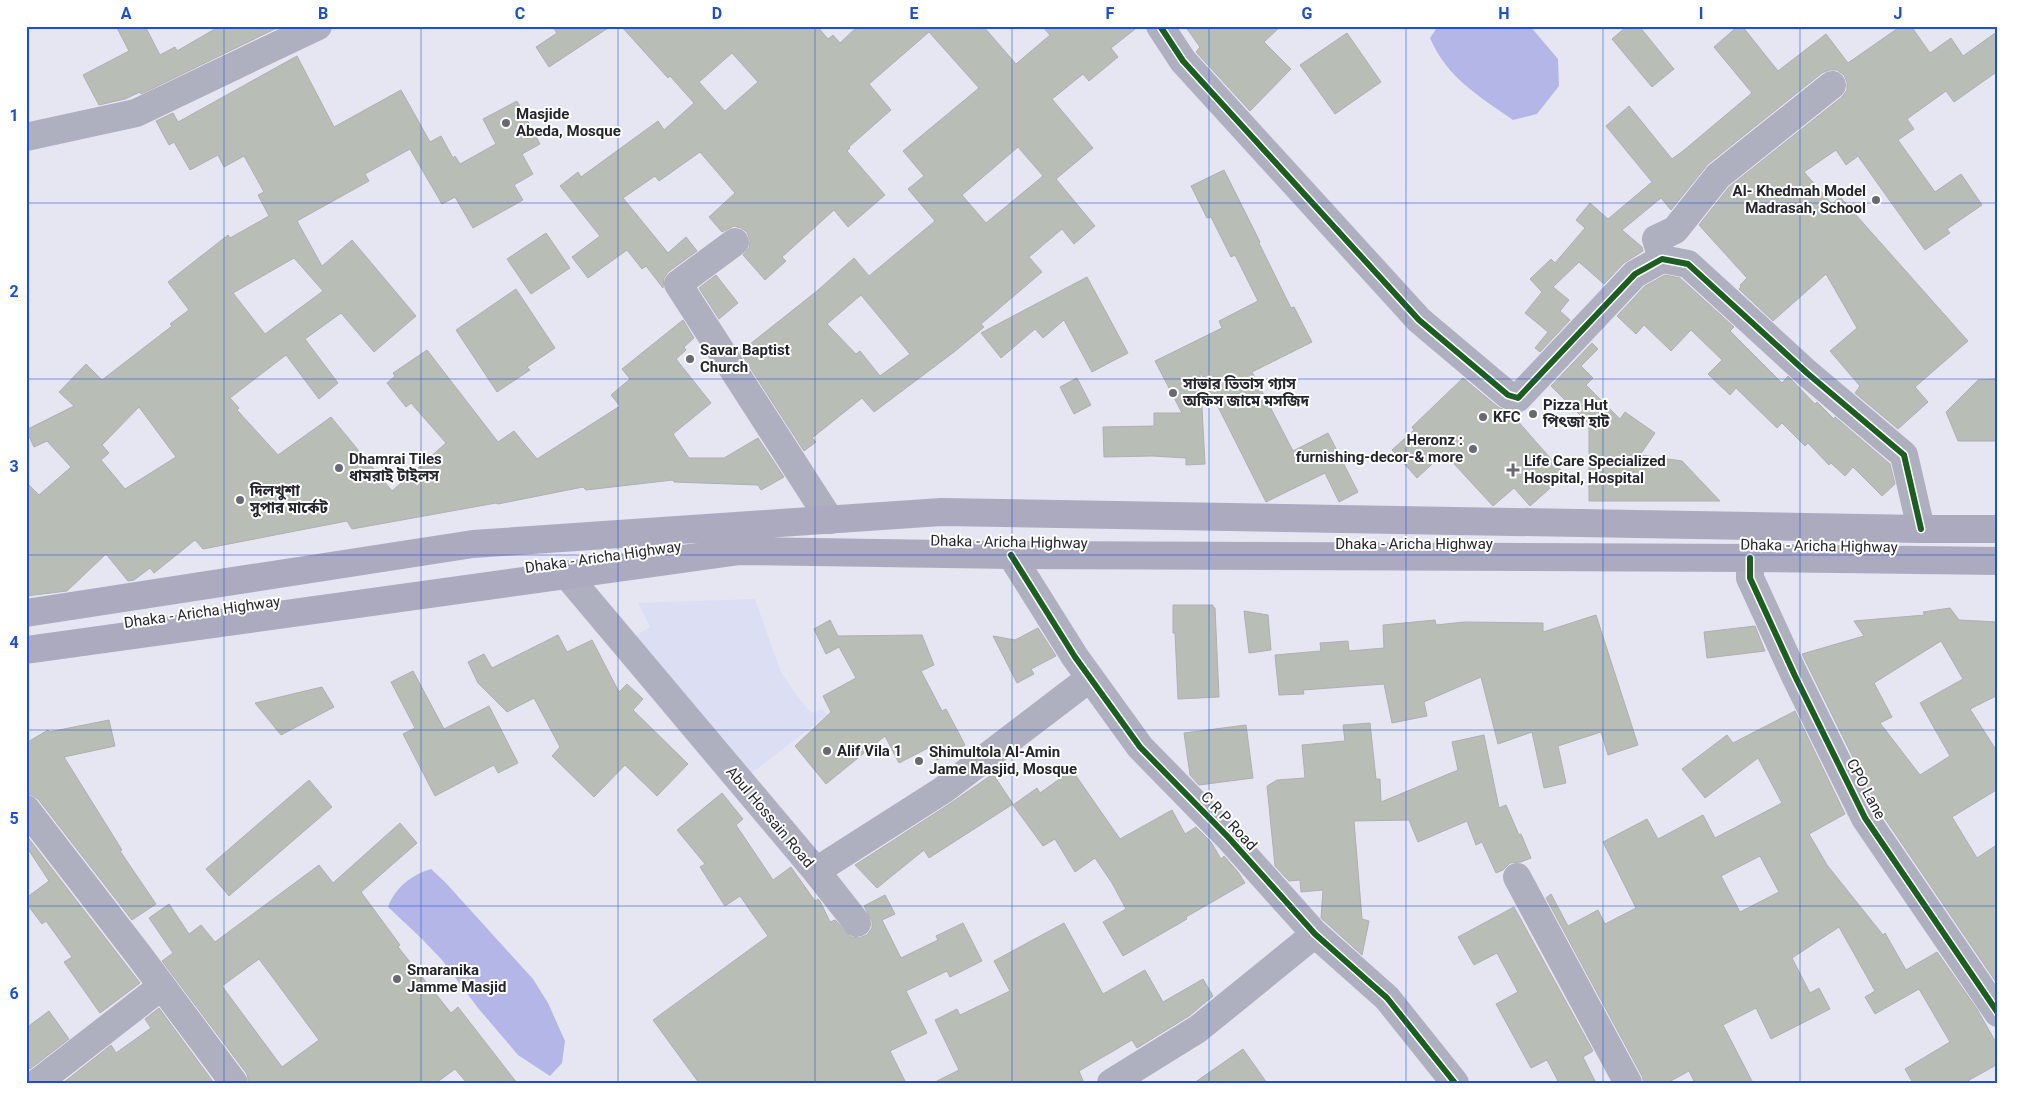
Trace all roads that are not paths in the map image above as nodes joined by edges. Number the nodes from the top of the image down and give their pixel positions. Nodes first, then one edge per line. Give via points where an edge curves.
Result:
1 (318, 26) edge
2 (1160, 26) edge
3 (1832, 85) dead end
4 (26, 138) edge
5 (736, 242) dead end
6 (1675, 262) junction
7 (830, 520) junction
8 (1921, 529) junction
9 (1998, 529) edge
10 (1011, 555) junction
11 (1750, 558) junction
12 (1998, 561) edge
13 (566, 574) junction
14 (26, 613) edge
15 (26, 650) edge
16 (1090, 678) junction
17 (26, 809) edge
18 (816, 872) junction
19 (1517, 877) dead end
20 (857, 923) dead end
21 (1315, 934) junction
22 (162, 986) junction
23 (1998, 1013) edge
24 (37, 1083) edge
25 (234, 1083) edge
26 (1111, 1083) edge
27 (1455, 1083) edge
28 (1628, 1083) edge

1 - 4 street via 136,113
2 - 6 street via 1183,61 1418,320 1508,395 1518,398 1635,274
3 - 6 street via 1718,176 1675,230 1656,239
5 - 7 street via 678,284
6 - 8 street via 1904,455
7 - 8 highway, Dhaka - Aricha Highway via 941,512
7 - 14 highway, Dhaka - Aricha Highway via 473,544
8 - 9 highway, Dhaka - Aricha Highway
10 - 11 highway, Dhaka - Aricha Highway
10 - 13 highway, Dhaka - Aricha Highway via 740,550
10 - 16 street, C R P Road
11 - 12 highway, Dhaka - Aricha Highway
11 - 23 street, CPO Lane via 1750,578 1865,818
13 - 15 highway, Dhaka - Aricha Highway
13 - 18 street, Abul Hossain Road
16 - 18 street, Abul Hossain Road via 943,790
16 - 21 street, C R P Road via 1140,747 1228,837
17 - 22 street
18 - 20 street
19 - 28 street
21 - 26 street via 1198,1029
21 - 27 street, C R P Road via 1386,998
22 - 24 street
22 - 25 street

